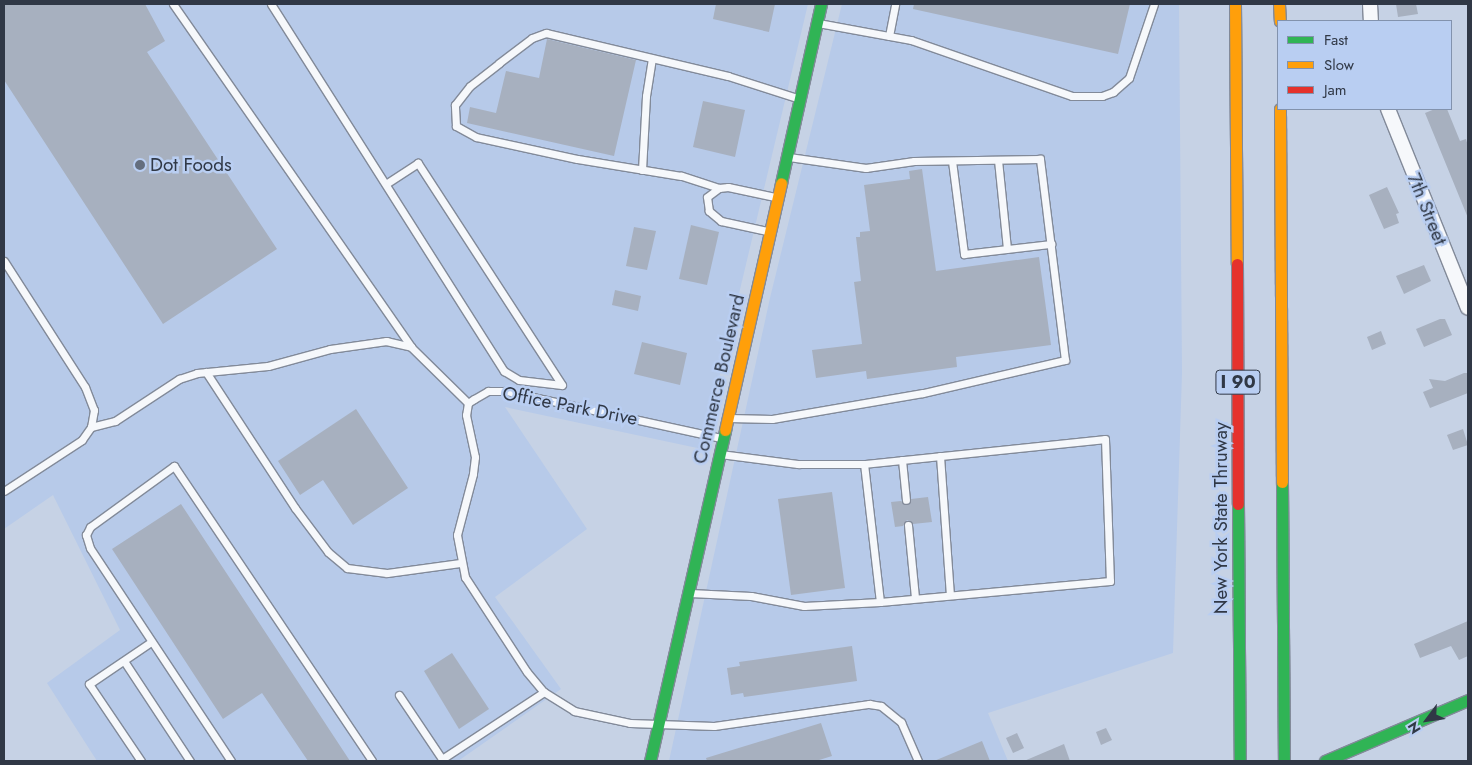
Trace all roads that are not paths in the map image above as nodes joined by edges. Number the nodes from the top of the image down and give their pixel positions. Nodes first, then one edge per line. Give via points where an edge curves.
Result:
1 (173, 4) edge
2 (271, 4) edge
3 (821, 4) edge
4 (895, 4) edge
5 (1154, 4) edge
6 (1235, 4) edge
7 (1279, 4) edge
8 (1370, 4) edge
9 (1280, 20) edge
10 (1371, 20) edge
11 (817, 23) junction
12 (888, 36) junction
13 (652, 58) junction
14 (800, 99) junction
15 (1280, 110) edge
16 (1388, 110) edge
17 (787, 157) junction
18 (952, 160) junction
19 (998, 160) junction
20 (642, 170) junction
21 (386, 184) junction
22 (719, 188) junction
23 (778, 197) junction
24 (770, 232) junction
25 (1051, 244) junction
26 (1007, 249) junction
27 (4, 261) edge
28 (1468, 308) edge
29 (411, 347) junction
30 (206, 372) junction
31 (468, 404) junction
32 (728, 418) junction
33 (91, 427) junction
34 (723, 439) junction
35 (720, 454) junction
36 (940, 456) junction
37 (902, 460) junction
38 (864, 464) junction
39 (4, 491) edge
40 (906, 500) dead end
41 (908, 525) dead end
42 (460, 563) junction
43 (688, 593) junction
44 (950, 595) junction
45 (915, 598) junction
46 (880, 602) junction
47 (151, 642) junction
48 (124, 661) junction
49 (544, 692) junction
50 (399, 695) dead end
51 (1468, 700) edge
52 (658, 722) junction
53 (141, 761) edge
54 (190, 761) edge
55 (231, 761) edge
56 (372, 761) edge
57 (650, 761) edge
58 (918, 761) edge
59 (1240, 761) edge
60 (1284, 761) edge
61 (1325, 761) edge

1 - 29 lane
2 - 21 lane
3 - 11 main road, Commerce Boulevard
4 - 12 lane
5 - 12 lane via 1129,78 1113,92 1102,96 1072,96 911,40
6 - 59 main road, New York State Thruway / I 90
7 - 9 main road
8 - 10 street
11 - 12 lane
11 - 14 main road, Commerce Boulevard
13 - 14 lane via 728,76
13 - 20 lane via 645,105
13 - 20 lane via 546,33 532,38 470,86 454,105 456,126 476,138
14 - 17 main road, Commerce Boulevard
15 - 60 main road, I 90
16 - 28 street, 7th Street
17 - 18 lane via 866,168
17 - 23 main road, Commerce Boulevard
18 - 19 lane
18 - 26 lane via 964,254
19 - 25 lane via 1040,159
19 - 26 lane
20 - 22 lane via 708,182
21 - 21 lane via 504,371 519,380 562,385 418,163
22 - 23 lane
22 - 24 lane via 707,197 709,211 714,216 721,221
23 - 24 main road, Commerce Boulevard
24 - 32 main road, Commerce Boulevard
25 - 26 lane
25 - 32 lane via 1065,360 923,393 772,418
27 - 33 lane via 85,387 94,410
29 - 30 lane via 386,341 330,349 268,366
29 - 31 lane
30 - 33 lane via 179,379 115,421
30 - 42 lane via 295,508 328,552 347,568 387,574
31 - 34 lane, Office Park Drive via 488,391 505,391
31 - 42 lane via 466,415 475,456 456,535
32 - 34 main road, Commerce Boulevard
33 - 39 lane via 82,440
34 - 35 main road, Commerce Boulevard
35 - 38 lane via 798,464
35 - 43 main road, Commerce Boulevard
36 - 37 lane
36 - 44 lane
36 - 44 lane via 1105,439 1110,581
37 - 38 lane
37 - 40 lane
38 - 46 lane
41 - 45 lane
42 - 49 lane via 527,672
43 - 46 lane via 752,596 804,606
43 - 52 main road, Commerce Boulevard
44 - 45 lane
45 - 46 lane
47 - 48 lane
47 - 55 lane
47 - 56 lane via 90,548 86,536 90,527 174,466
48 - 53 lane via 90,684
48 - 54 lane
49 - 50 lane via 442,759
49 - 52 lane via 574,711 630,723
51 - 61 main road
52 - 57 main road, Commerce Boulevard
52 - 58 lane via 691,726 735,725 829,707 869,704 881,706 901,722

